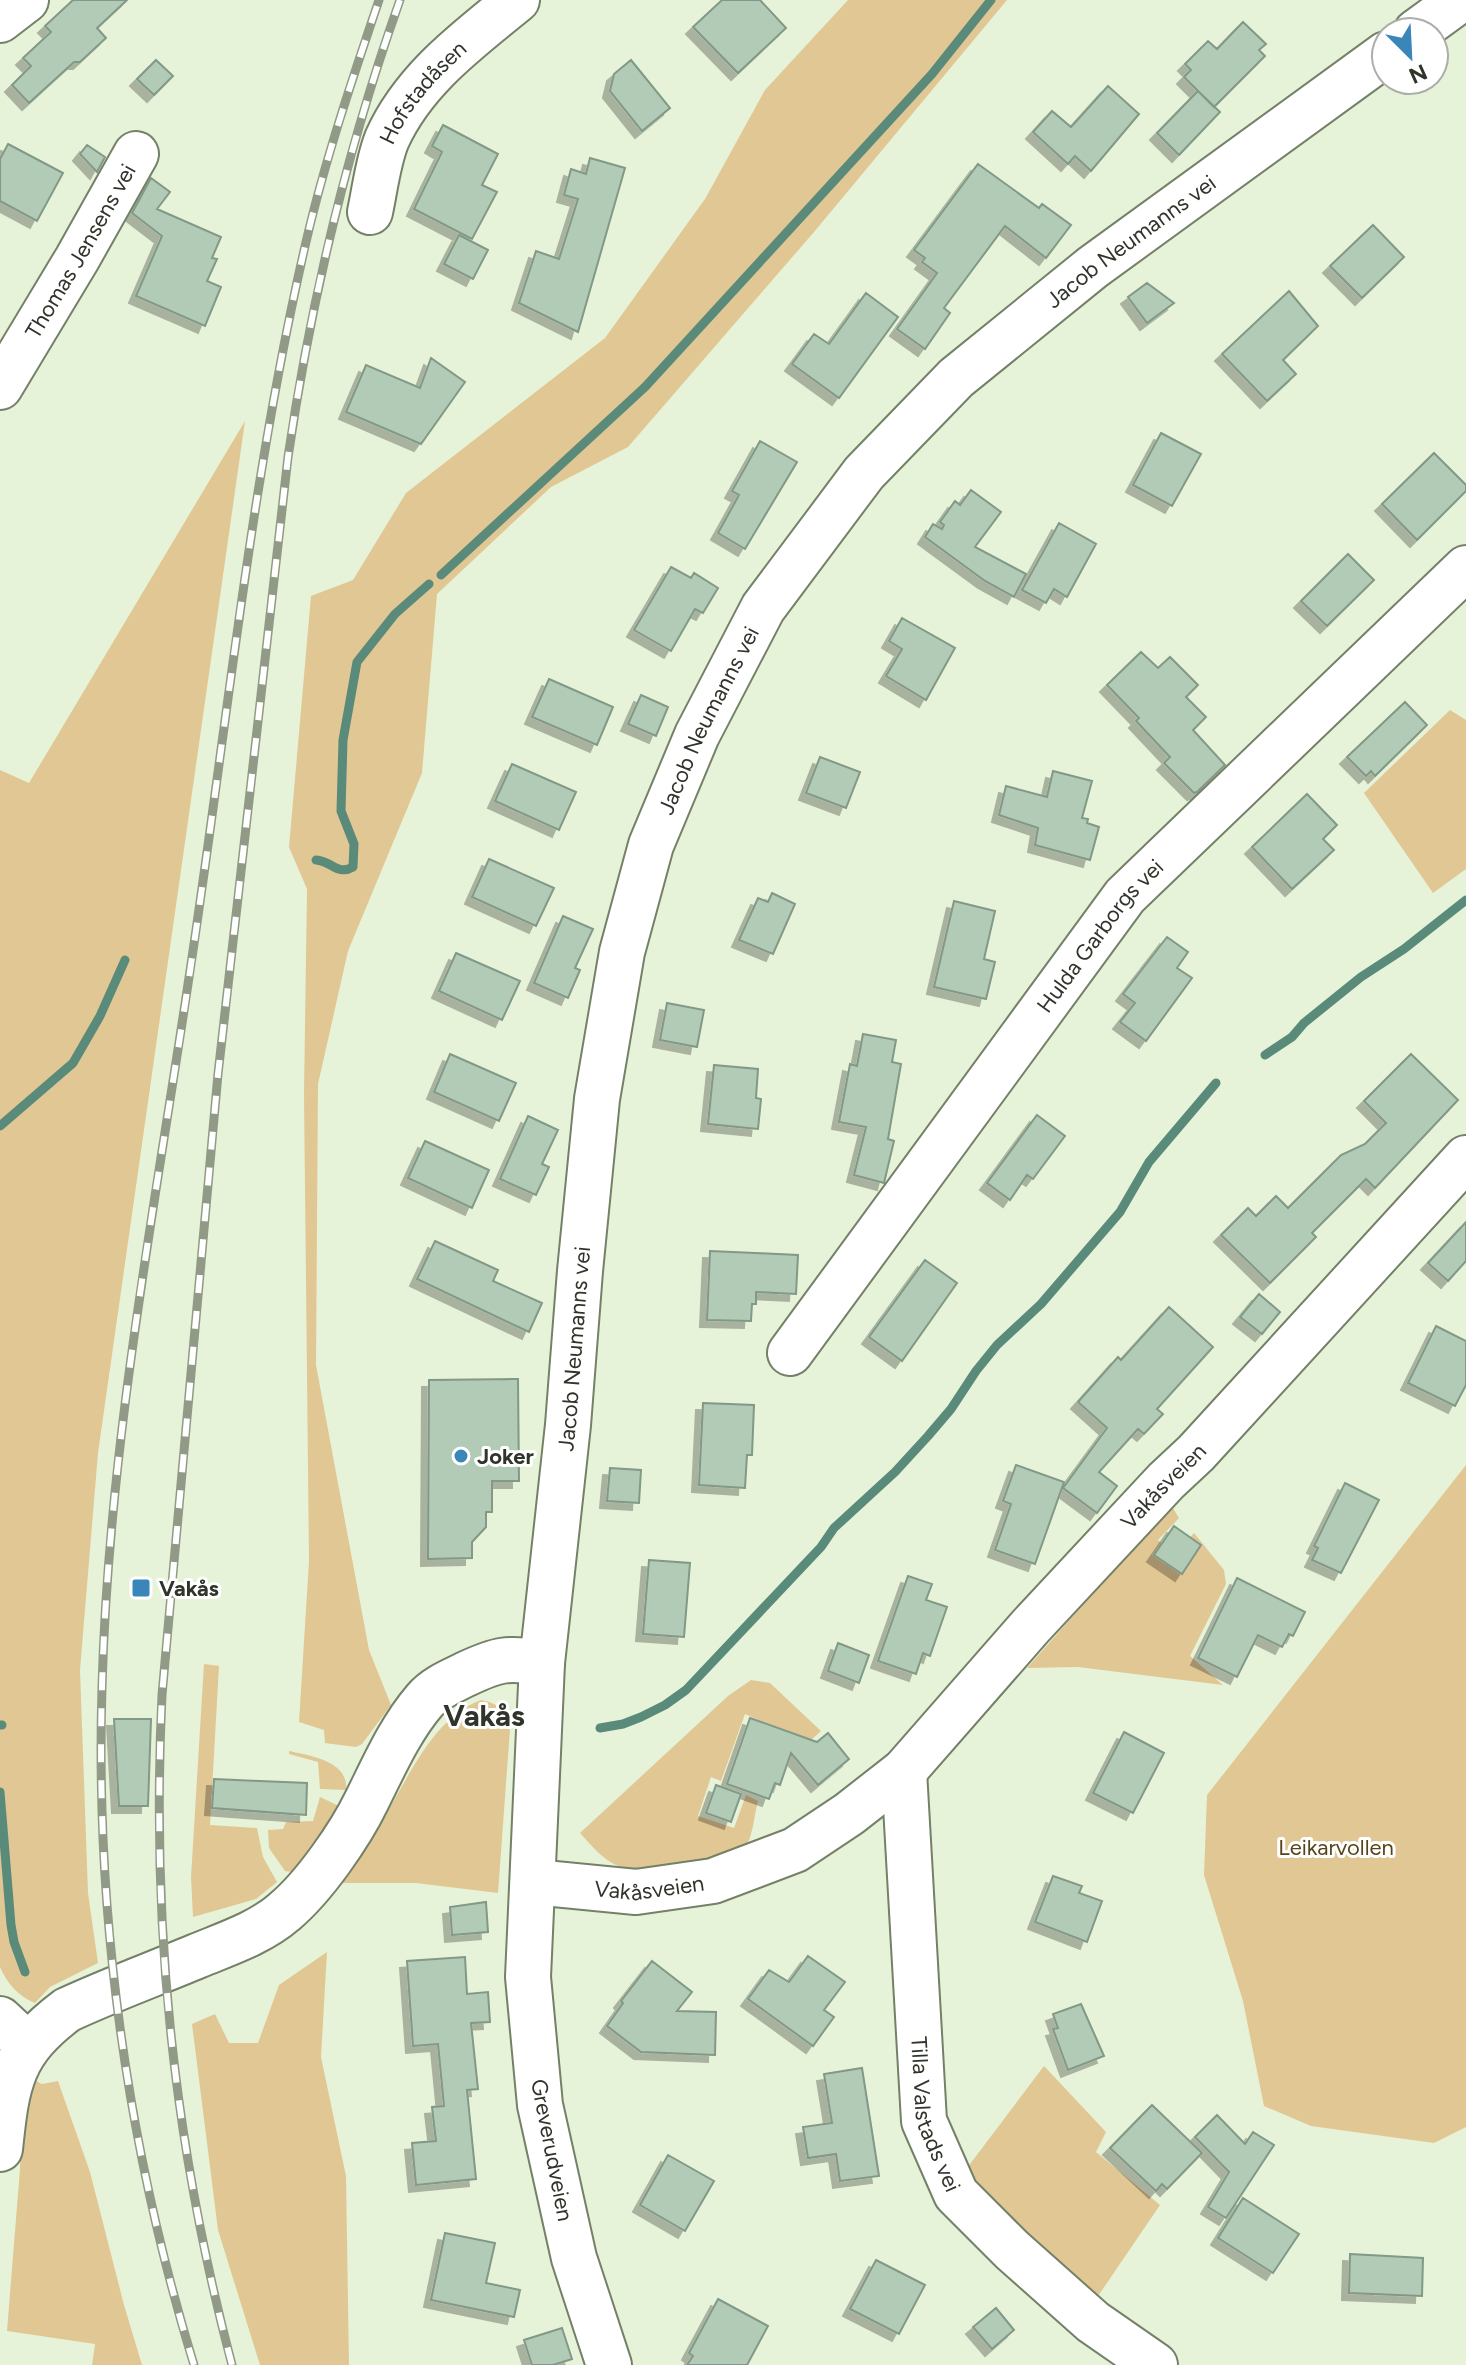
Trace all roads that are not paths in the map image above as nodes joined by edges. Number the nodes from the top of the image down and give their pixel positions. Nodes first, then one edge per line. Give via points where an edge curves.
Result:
1 (26, 0) edge
2 (517, 0) edge
3 (1460, 0) edge
4 (1438, 16) edge
5 (0, 20) edge
6 (1370, 66) edge
7 (136, 154) dead end
8 (370, 212) dead end
9 (0, 387) edge
10 (1466, 568) edge
11 (1466, 1158) edge
12 (790, 1353) dead end
13 (542, 1663) junction
14 (904, 1771) junction
15 (534, 1882) junction
16 (14, 2032) edge
17 (0, 2149) edge
18 (609, 2365) edge
19 (1155, 2365) edge

1 - 5 street
2 - 8 street, Hofstadåsen via 418,89 386,141
3 - 4 street
6 - 13 street, Jacob Neumanns vei via 1093,267 956,378 864,473 763,608 697,735 651,845 622,952 597,1099
7 - 9 street, Thomas Jensens vei
10 - 12 street, Hulda Garborgs vei via 1125,896
11 - 14 street, Vakåsveien via 1030,1627
13 - 15 street
13 - 16 street via 513,1658 489,1663 426,1698 342,1842 284,1912 222,1946 67,2010 48,2025
14 - 15 street, Vakåsveien via 795,1850 713,1881 636,1892
14 - 19 street, Tilla Valstads vei via 924,2121 956,2194 1093,2322
15 - 18 street, Greverudveien via 528,1977 540,2105 574,2258
16 - 17 street via 16,2064

